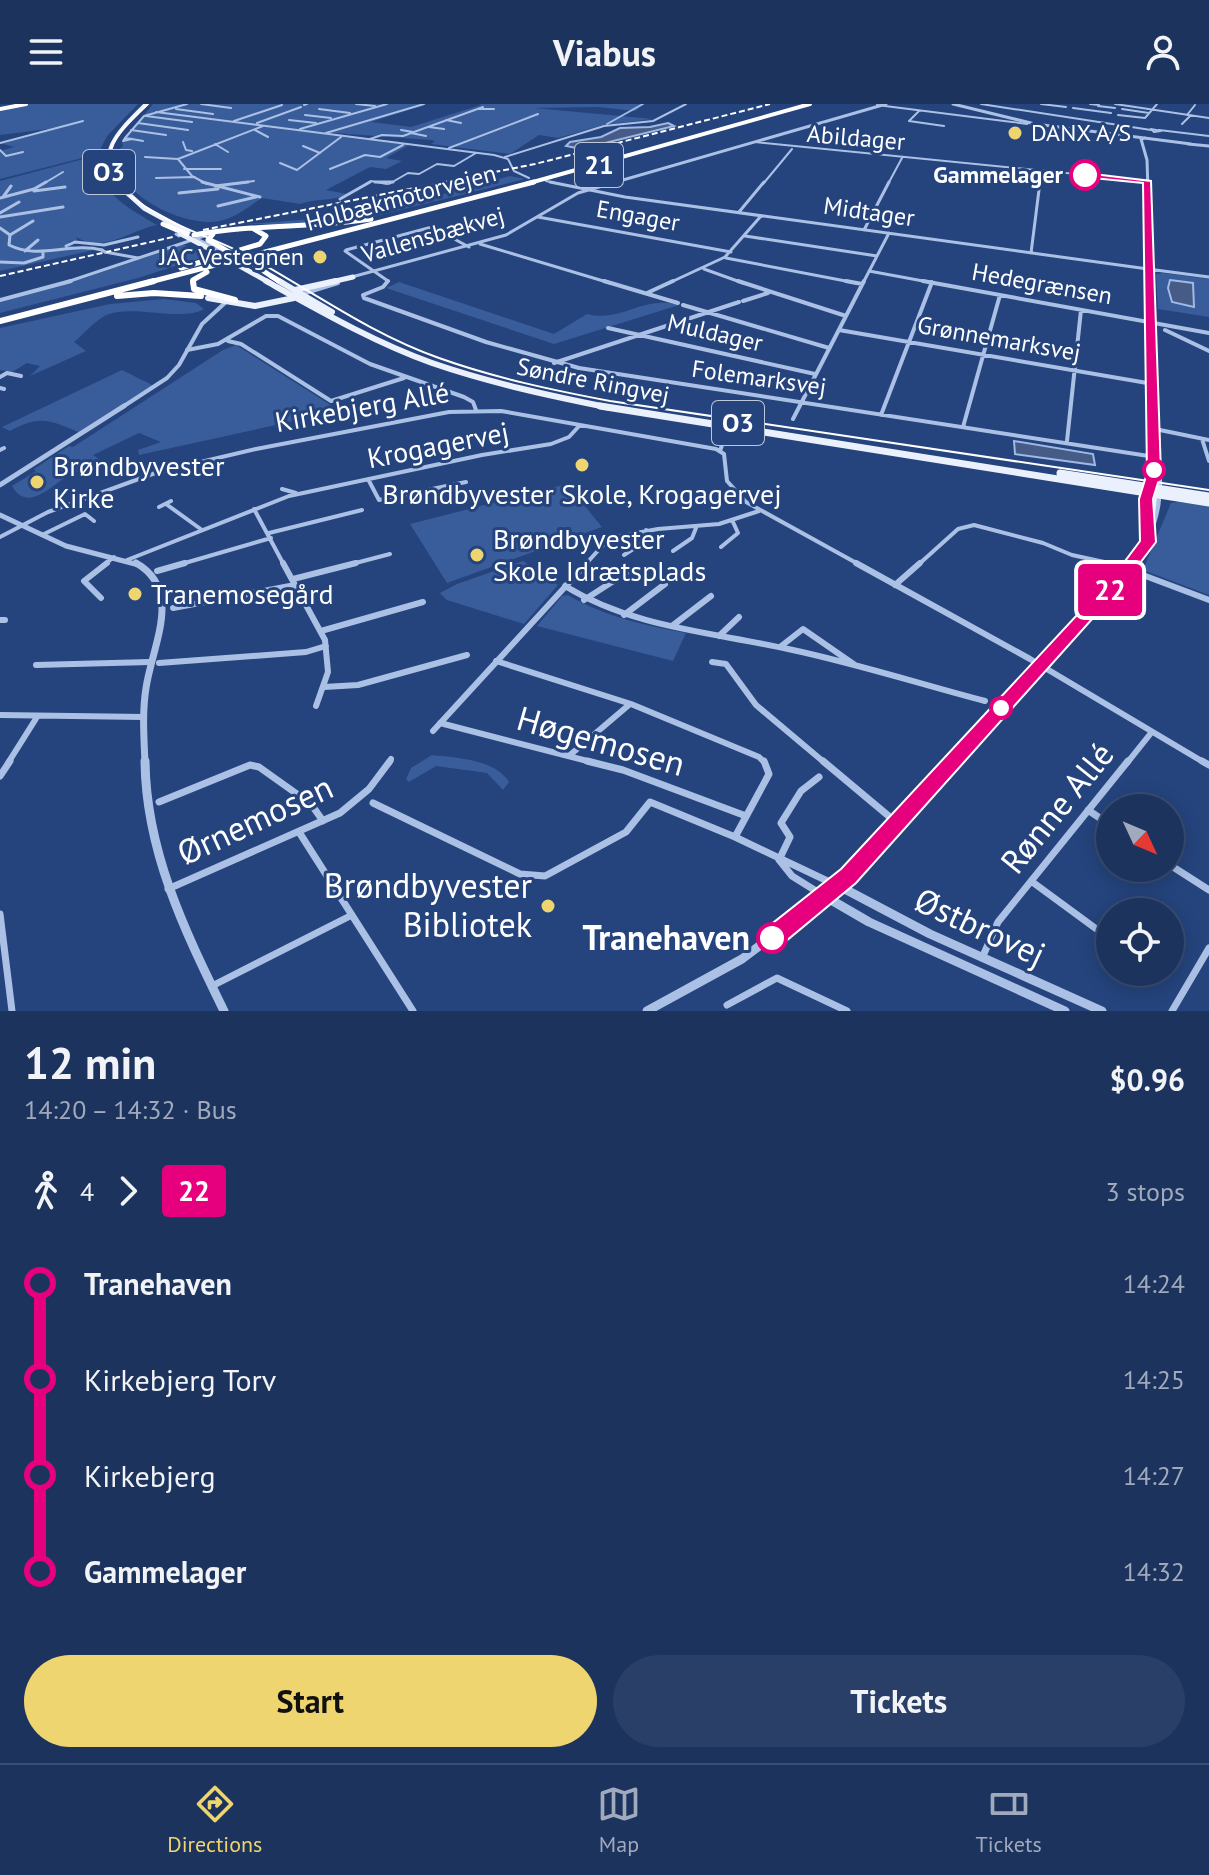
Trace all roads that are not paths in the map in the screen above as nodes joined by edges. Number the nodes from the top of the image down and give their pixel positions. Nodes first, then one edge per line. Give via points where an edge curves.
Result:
1 (10, 104) edge
2 (24, 104) edge
3 (144, 104) edge
4 (187, 104) edge
5 (201, 104) edge
6 (356, 104) edge
7 (387, 104) edge
8 (406, 104) edge
9 (424, 104) edge
10 (686, 104) edge
11 (797, 104) edge
12 (810, 104) edge
13 (818, 104) edge
14 (886, 104) edge
15 (955, 104) edge
16 (981, 104) edge
17 (1041, 104) edge
18 (1090, 104) edge
19 (1120, 104) edge
20 (1157, 104) edge
21 (282, 105) edge
22 (304, 105) edge
23 (880, 105) edge
24 (1050, 105) edge
25 (1099, 105) edge
26 (1195, 105) edge
27 (417, 106) junction
28 (1115, 106) edge
29 (0, 107) edge
30 (378, 107) junction
31 (483, 107) dead end
32 (1066, 107) dead end
33 (171, 108) junction
34 (231, 108) dead end
35 (1073, 108) dead end
36 (319, 109) dead end
37 (387, 109) dead end
38 (478, 109) junction
39 (494, 109) dead end
40 (1122, 109) dead end
41 (1209, 110) edge
42 (919, 111) junction
43 (1039, 111) junction
44 (1093, 111) junction
45 (1150, 111) junction
46 (156, 112) junction
47 (399, 112) junction
48 (354, 113) junction
49 (1111, 113) dead end
50 (213, 114) dead end
51 (462, 114) junction
52 (538, 114) dead end
53 (305, 115) dead end
54 (368, 115) dead end
55 (1118, 115) dead end
56 (1189, 115) junction
57 (144, 116) junction
58 (1033, 116) dead end
59 (1062, 116) junction
60 (379, 117) junction
61 (476, 117) dead end
62 (1203, 117) junction
63 (336, 118) junction
64 (1209, 118) edge
65 (289, 120) dead end
66 (349, 120) dead end
67 (446, 120) junction
68 (760, 120) junction
69 (1092, 120) junction
70 (83, 121) dead end
71 (1057, 121) dead end
72 (192, 122) dead end
73 (233, 122) junction
74 (138, 123) junction
75 (360, 123) junction
76 (461, 123) dead end
77 (253, 124) junction
78 (318, 124) junction
79 (1027, 124) dead end
80 (1182, 124) dead end
81 (1087, 125) dead end
82 (264, 126) junction
83 (329, 126) dead end
84 (351, 126) junction
85 (944, 126) dead end
86 (429, 127) junction
87 (254, 129) junction
88 (340, 129) junction
89 (365, 129) dead end
90 (444, 129) dead end
91 (131, 130) junction
92 (188, 130) dead end
93 (296, 130) junction
94 (401, 130) dead end
95 (1152, 131) junction
96 (413, 133) junction
97 (324, 134) junction
98 (166, 135) dead end
99 (342, 136) junction
100 (426, 136) dead end
101 (1209, 136) edge
102 (268, 137) dead end
103 (1144, 138) junction
104 (368, 139) junction
105 (143, 141) dead end
106 (183, 142) dead end
107 (754, 142) junction
108 (0, 143) edge
109 (214, 144) junction
110 (404, 144) junction
111 (303, 146) dead end
112 (1209, 146) edge
113 (793, 148) junction
114 (0, 150) edge
115 (447, 150) junction
116 (192, 151) junction
117 (23, 152) dead end
118 (228, 152) dead end
119 (320, 153) junction
120 (476, 153) junction
121 (145, 157) dead end
122 (504, 158) junction
123 (902, 158) junction
124 (178, 159) junction
125 (101, 163) dead end
126 (280, 163) dead end
127 (184, 169) junction
128 (221, 169) dead end
129 (330, 169) dead end
130 (102, 170) dead end
131 (1041, 171) junction
132 (63, 172) dead end
133 (195, 177) junction
134 (156, 178) dead end
135 (529, 178) dead end
136 (254, 181) dead end
137 (546, 181) dead end
138 (1147, 181) junction
139 (11, 186) dead end
140 (214, 186) junction
141 (65, 187) dead end
142 (221, 188) junction
143 (585, 190) junction
144 (28, 191) junction
145 (179, 193) dead end
146 (1, 197) edge
147 (340, 199) dead end
148 (19, 202) dead end
149 (218, 206) dead end
150 (63, 207) dead end
151 (417, 209) junction
152 (739, 213) junction
153 (0, 215) edge
154 (761, 216) junction
155 (538, 217) junction
156 (33, 221) dead end
157 (387, 221) junction
158 (163, 224) joint
159 (0, 228) edge
160 (864, 230) junction
161 (889, 233) junction
162 (210, 234) junction
163 (10, 235) junction
164 (188, 236) junction
165 (745, 236) junction
166 (138, 237) dead end
167 (38, 240) dead end
168 (480, 244) junction
169 (3, 245) dead end
170 (9, 245) junction
171 (66, 247) junction
172 (469, 247) junction
173 (24, 251) junction
174 (43, 252) junction
175 (224, 252) junction
176 (731, 252) junction
177 (1031, 253) junction
178 (877, 256) junction
179 (725, 257) junction
180 (138, 258) junction
181 (0, 262) edge
182 (704, 269) junction
183 (1148, 269) junction
184 (375, 271) junction
185 (869, 271) junction
186 (353, 277) junction
187 (1209, 277) edge
188 (139, 280) junction
189 (277, 280) joint
190 (932, 282) junction
191 (862, 284) junction
192 (771, 292) junction
193 (646, 294) junction
194 (297, 295) junction
195 (1000, 295) junction
196 (208, 298) joint
197 (0, 300) edge
198 (231, 302) junction
199 (1081, 310) junction
200 (709, 312) junction
201 (846, 316) junction
202 (0, 320) edge
203 (1150, 322) junction
204 (608, 328) dead end
205 (839, 330) junction
206 (1165, 330) dead end
207 (1209, 333) edge
208 (639, 335) junction
209 (228, 341) junction
210 (909, 342) junction
211 (829, 348) junction
212 (187, 350) junction
213 (1209, 351) edge
214 (983, 354) junction
215 (554, 363) junction
216 (1075, 370) junction
217 (815, 374) junction
218 (21, 376) dead end
219 (0, 377) edge
220 (405, 378) junction
221 (1153, 384) junction
222 (801, 403) junction
223 (476, 410) junction
224 (881, 415) junction
225 (793, 419) dead end
226 (580, 425) junction
227 (963, 427) junction
228 (1155, 429) junction
229 (727, 430) dead end
230 (1201, 438) junction
231 (1209, 440) edge
232 (1067, 441) junction
233 (720, 451) junction
234 (1157, 457) junction
235 (1209, 461) edge
236 (368, 479) junction
237 (2, 482) edge
238 (466, 482) dead end
239 (282, 489) dead end
240 (1155, 490) junction
241 (297, 494) junction
242 (1209, 497) edge
243 (165, 504) dead end
244 (254, 509) junction
245 (362, 510) dead end
246 (760, 510) junction
247 (0, 515) edge
248 (94, 521) dead end
249 (733, 522) junction
250 (21, 524) junction
251 (696, 528) junction
252 (202, 530) junction
253 (646, 530) junction
254 (42, 535) junction
255 (270, 535) junction
256 (0, 537) edge
257 (1149, 538) joint
258 (721, 547) dead end
259 (673, 551) dead end
260 (390, 554) dead end
261 (624, 555) dead end
262 (115, 556) junction
263 (127, 560) junction
264 (1128, 569) junction
265 (157, 571) dead end
266 (626, 573) dead end
267 (294, 582) junction
268 (665, 584) dead end
269 (895, 585) junction
270 (565, 586) junction
271 (711, 596) dead end
272 (101, 598) dead end
273 (584, 600) junction
274 (1209, 600) edge
275 (423, 602) dead end
276 (173, 608) dead end
277 (624, 615) junction
278 (739, 617) dead end
279 (672, 626) junction
280 (321, 631) junction
281 (719, 636) junction
282 (326, 646) junction
283 (780, 647) junction
284 (466, 654) dead end
285 (496, 661) junction
286 (150, 662) junction
287 (712, 662) dead end
288 (159, 663) dead end
289 (36, 665) dead end
290 (855, 666) junction
291 (1041, 666) junction
292 (324, 687) junction
293 (985, 701) dead end
294 (631, 704) junction
295 (316, 706) dead end
296 (144, 714) junction
297 (0, 715) edge
298 (38, 716) junction
299 (440, 723) junction
300 (433, 731) dead end
301 (1151, 733) junction
302 (570, 755) junction
303 (391, 759) dead end
304 (1209, 765) edge
305 (0, 776) edge
306 (819, 777) dead end
307 (159, 802) dead end
308 (373, 803) dead end
309 (1088, 810) junction
310 (1096, 815) edge
311 (746, 816) junction
312 (323, 821) junction
313 (897, 823) junction
314 (299, 832) junction
315 (735, 837) junction
316 (779, 860) junction
317 (1184, 874) edge
318 (1031, 881) junction
319 (839, 886) junction
320 (168, 889) junction
321 (1209, 890) edge
322 (826, 897) junction
323 (0, 914) edge
324 (352, 915) junction
325 (1096, 929) edge
326 (1209, 948) edge
327 (982, 958) junction
328 (212, 986) junction
329 (727, 1005) dead end
330 (12, 1011) edge
331 (224, 1011) edge
332 (413, 1011) edge
333 (647, 1011) edge
334 (847, 1011) edge
335 (1065, 1011) edge
336 (1102, 1011) edge
337 (1172, 1011) edge

1 - 29 highway
2 - 29 highway
3 - 125 main road, Søndre Ringvej / O3 via 107,141
3 - 164 main road, Søndre Ringvej / O3 via 112,141 108,170 127,196
4 - 33 street
5 - 34 street
6 - 30 street
7 - 30 street
8 - 27 street
9 - 27 street
10 - 122 street via 654,120 607,125
11 - 151 highway, Holbækmotorvejen / 21
12 - 68 highway, Holbækmotorvejen / 21
13 - 68 highway
14 - 23 street, Vallensbækvej
15 - 103 street via 1069,129
16 - 43 street
17 - 24 street
18 - 25 street
19 - 28 street
19 - 45 street
20 - 45 street
21 - 73 street
22 - 77 street
23 - 42 street
23 - 107 street, Vallensbækvej
24 - 32 street
25 - 28 street
25 - 44 street
26 - 56 street
27 - 47 street
30 - 48 street
31 - 38 street
33 - 46 street
33 - 50 street
35 - 44 street
36 - 48 street
37 - 47 street
38 - 39 street
38 - 51 street
40 - 45 street
41 - 62 street
42 - 79 street
42 - 85 street via 909,121
43 - 58 street
43 - 59 street
44 - 49 street
45 - 55 street via 1145,118
45 - 56 street
46 - 57 street
46 - 73 street
47 - 60 street
48 - 63 street
51 - 61 street
51 - 67 street
52 - 115 street via 501,132 470,136
53 - 63 street
54 - 60 street
56 - 62 street
56 - 80 street
57 - 72 street
57 - 74 street
59 - 69 street
59 - 71 street
60 - 75 street
62 - 64 street
63 - 78 street
65 - 78 street
66 - 75 street
67 - 76 street
67 - 86 street
68 - 157 highway, Holbækmotorvejen / 21
69 - 81 street
69 - 95 street
70 - 108 street
73 - 77 street
74 - 91 street
74 - 92 street
75 - 84 street
77 - 82 street
78 - 93 street
82 - 87 street
82 - 93 street
83 - 88 street
84 - 88 street
84 - 89 street
86 - 90 street
86 - 96 street
87 - 102 street
87 - 109 street
88 - 97 street
91 - 98 street
91 - 105 street via 125,138
93 - 97 street
94 - 96 street
95 - 101 street
95 - 103 street
96 - 100 street
96 - 104 street
97 - 99 street
99 - 104 street
99 - 119 street
103 - 112 street
103 - 138 street
104 - 110 street
106 - 116 street
107 - 113 street, Abildager
107 - 143 street, Vallensbækvej
109 - 116 street
109 - 118 street
110 - 115 street
110 - 129 street via 380,157 365,155
111 - 119 street
113 - 123 street, Abildager
113 - 152 street
114 - 117 street via 6,156
115 - 120 street
116 - 124 street
119 - 126 street via 296,171
120 - 122 street
120 - 147 street via 454,166 437,164 389,184 371,181
121 - 124 street
122 - 135 street via 515,172
123 - 131 street, Abildager
123 - 160 street
124 - 127 street
127 - 128 street
127 - 133 street
130 - 158 main road, O3 via 129,204
131 - 138 street, Abildager
131 - 177 street
132 - 144 street
133 - 134 street
133 - 140 street
136 - 140 street
137 - 143 street, Midtager
138 - 183 street
139 - 146 street
140 - 142 street
141 - 144 street
142 - 145 street
142 - 149 street via 258,197
143 - 152 street, Midtager
143 - 155 street, Vallensbækvej
144 - 146 street
148 - 153 street
150 - 153 street
151 - 164 highway via 344,224 227,228
151 - 188 highway, Holbækmotorvejen / 21
152 - 154 street, Midtager
154 - 160 street, Midtager
154 - 165 street
155 - 168 street, Vallensbækvej
155 - 176 street, Engager
156 - 163 street
157 - 198 highway via 219,268 191,284
157 - 202 highway, Holbækmotorvejen / 21
158 - 164 highway
159 - 163 street
160 - 161 street, Midtager
161 - 177 street, Midtager
161 - 178 street
162 - 164 street
162 - 175 highway via 208,240
162 - 188 highway via 249,229 266,238 248,249
163 - 170 street
164 - 175 main road, Søndre Ringvej / O3
164 - 180 street
165 - 176 street
165 - 178 street
166 - 171 street
167 - 173 street
168 - 172 street, Vallensbækvej
168 - 193 street
169 - 170 street
170 - 173 street
171 - 174 street
171 - 180 street
172 - 184 street, Vallensbækvej
172 - 184 street via 432,227 345,251
173 - 174 street
174 - 181 street via 28,263
175 - 189 highway, bridge
175 - 194 main road, Søndre Ringvej / O3, bridge via 238,265
176 - 179 street
177 - 183 street, Midtager
178 - 185 street
179 - 182 street
179 - 191 street
180 - 197 street
182 - 192 street
182 - 193 street
183 - 187 street
183 - 203 street
184 - 186 street, Vallensbækvej
184 - 215 street, Folemarksvej via 387,283 363,297 460,336
185 - 190 street, Hedegrænsen
185 - 191 street
186 - 194 main road
186 - 194 street, Vallensbækvej
188 - 202 highway, Holbækmotorvejen / 21
189 - 194 main road, Søndre Ringvej / O3
190 - 195 street, Hedegrænsen
190 - 210 street
191 - 201 street
192 - 200 street
192 - 201 street
193 - 200 street
194 - 198 main road via 262,306
194 - 240 main road, Søndre Ringvej / O3 via 437,360 559,394
194 - 240 main road, Søndre Ringvej / O3 via 407,353 526,390 638,412
195 - 199 street, Hedegrænsen
195 - 214 street
196 - 198 main road
196 - 202 highway via 174,293 118,296
198 - 212 street via 202,324
199 - 203 street, Hedegrænsen
199 - 216 street
200 - 208 street
200 - 211 street
201 - 205 street
203 - 207 street, Hedegrænsen
203 - 221 street
204 - 208 street, Muldager
205 - 210 street, Grønnemarksvej
205 - 211 street
206 - 213 street
208 - 215 street
208 - 217 street, Muldager
209 - 212 street
209 - 220 street via 331,401
209 - 220 street via 266,316 278,316
210 - 214 street, Grønnemarksvej
210 - 224 street
211 - 217 street
212 - 237 street via 174,371 151,390
214 - 216 street, Grønnemarksvej
214 - 227 street
215 - 222 street, Folemarksvej
216 - 221 street, Grønnemarksvej
216 - 232 street
217 - 222 street
218 - 219 street
220 - 223 street via 464,397
221 - 228 street
222 - 224 street, Folemarksvej
222 - 225 street
223 - 226 street, Kirkebjerg Allé
223 - 250 street, Kirkebjerg Allé via 201,461 117,485
224 - 227 street, Folemarksvej
226 - 233 street, Kirkebjerg Allé
226 - 236 street, Krogagervej via 569,437 551,444
227 - 232 street, Folemarksvej
228 - 230 street
228 - 234 street
229 - 233 street
230 - 231 street
230 - 235 street
232 - 234 street, Folemarksvej
233 - 246 street via 727,481 738,496
234 - 240 street
234 - 240 street
236 - 238 street via 379,500
236 - 241 street, Krogagervej
239 - 241 street
240 - 242 main road, Søndre Ringvej / O3
240 - 242 street via 1173,487
240 - 257 main road
241 - 244 street, Krogagervej
243 - 252 street
244 - 252 street, Krogagervej
244 - 255 street
245 - 255 street
246 - 249 street
246 - 269 street
247 - 250 street
248 - 254 street via 85,514
249 - 251 street
249 - 258 street via 738,533
250 - 254 street
250 - 256 street, Kirkebjerg Allé
251 - 253 street
251 - 259 street via 692,538
252 - 263 street, Krogagervej
253 - 261 street via 644,542
253 - 270 street via 603,545
254 - 262 street
255 - 265 street
255 - 267 street
257 - 264 street
260 - 267 street
262 - 263 street
262 - 272 street via 84,581
263 - 286 street via 150,574 162,597
264 - 269 street via 970,525 958,529
264 - 274 street
264 - 291 street
266 - 273 street
267 - 276 street via 273,591
267 - 280 street
268 - 277 street
269 - 291 street
270 - 273 street
270 - 285 street
271 - 279 street
273 - 277 street
275 - 280 street
277 - 279 street
278 - 281 street
279 - 281 street
280 - 282 street
281 - 283 street
282 - 288 street
282 - 292 street
283 - 290 street
283 - 290 street via 803,629
284 - 292 street via 358,685
285 - 294 street
285 - 299 street
286 - 289 street
286 - 296 street
287 - 313 street via 726,664 756,705
290 - 293 street
291 - 301 street
291 - 313 street
292 - 295 street
294 - 302 street
294 - 311 street via 765,762 769,774
296 - 298 street
296 - 320 street via 146,808
297 - 298 street
298 - 305 street
299 - 300 street
299 - 302 street, Høgemosen
301 - 304 street
301 - 309 street, Rønne Allé
302 - 311 street, Høgemosen
303 - 312 street, Ørnemosen via 364,795
306 - 316 street via 801,791 781,823 790,837
307 - 312 street via 250,765 311,804
308 - 315 street via 535,878 626,832 650,802
309 - 310 street
309 - 318 street, Rønne Allé
311 - 315 street
312 - 314 street, Ørnemosen
313 - 319 street
314 - 320 street, Ørnemosen
314 - 324 street
315 - 316 street
316 - 319 street
316 - 322 street via 792,876
317 - 321 street
318 - 325 street
318 - 327 street, Rønne Allé via 992,930
319 - 322 street
319 - 327 street, Østbrovej
320 - 328 street
322 - 333 street via 742,959
322 - 335 street, Østbrovej via 869,922
323 - 330 street
324 - 328 street
324 - 332 street
326 - 337 street
327 - 336 street, Østbrovej
328 - 331 street
329 - 334 street via 777,978

